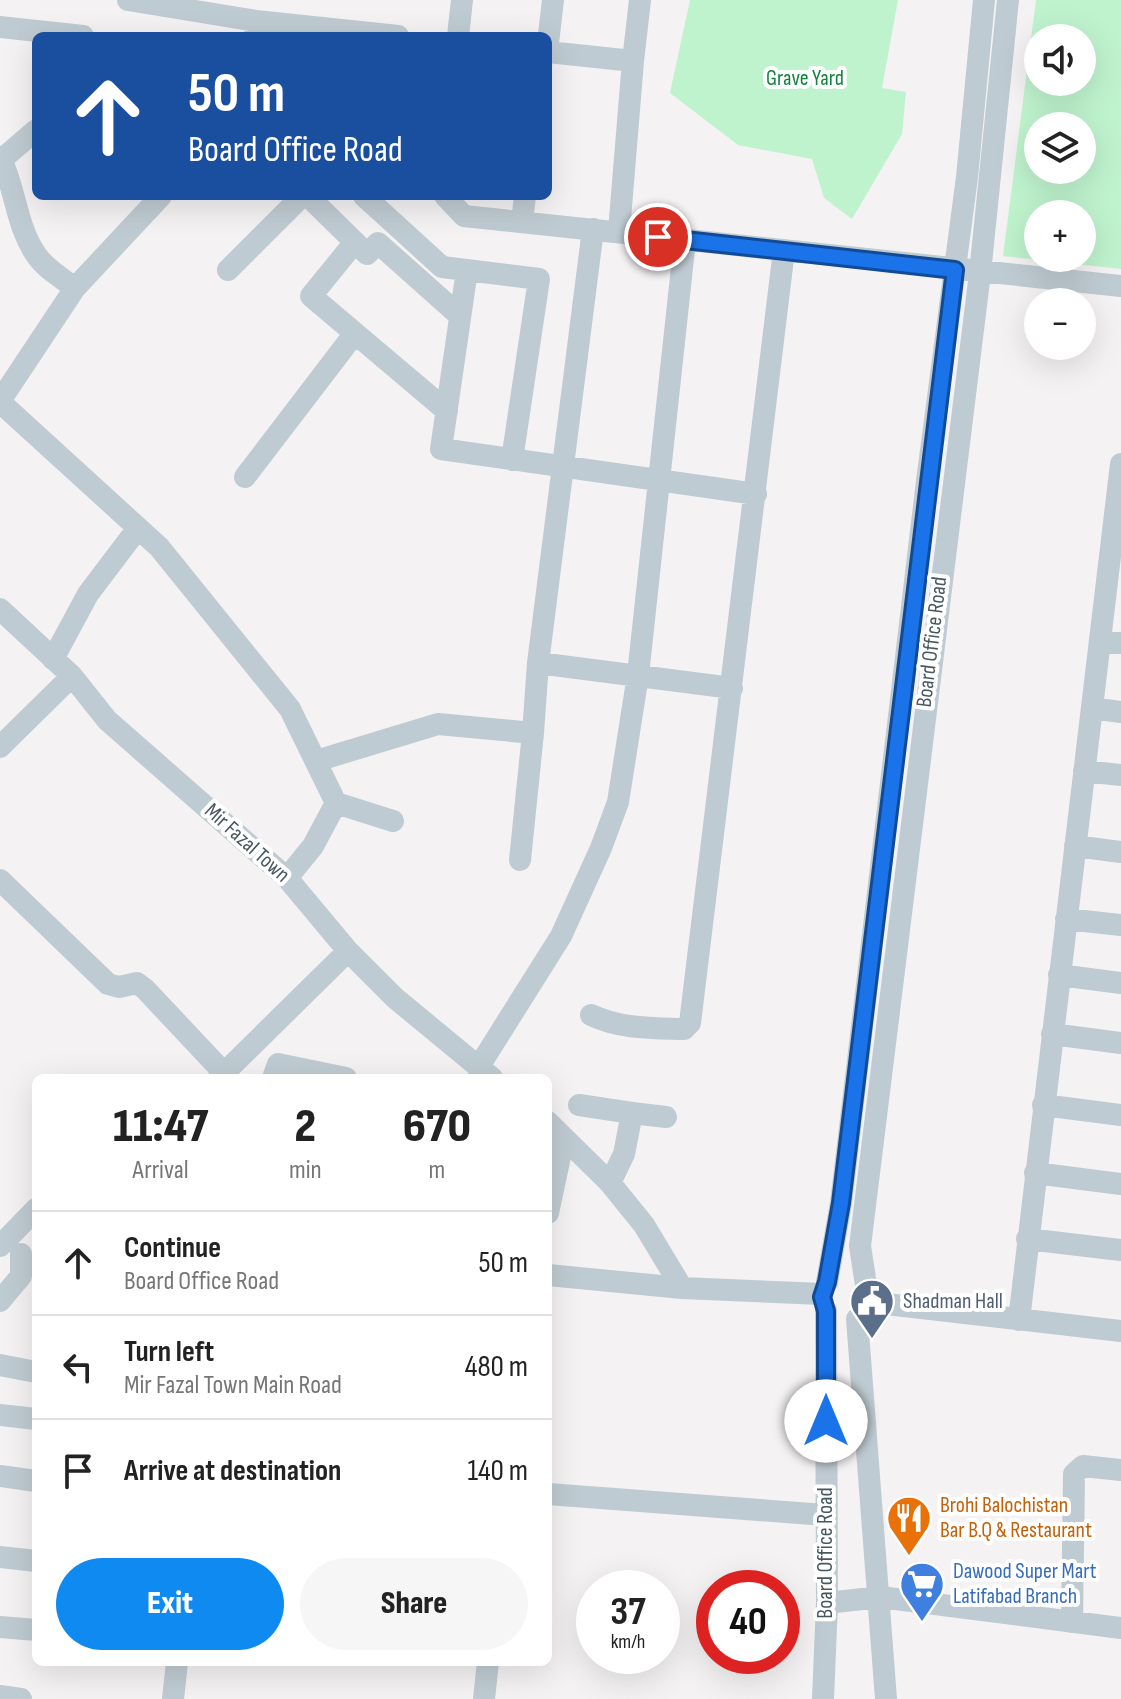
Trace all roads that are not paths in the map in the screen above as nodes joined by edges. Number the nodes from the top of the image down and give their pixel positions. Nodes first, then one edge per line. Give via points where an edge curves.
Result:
1 (128, 0) edge
2 (462, 0) edge
3 (553, 0) edge
4 (640, 0) edge
5 (984, 0) edge
6 (1008, 0) edge
7 (0, 27) edge
8 (261, 31) edge
9 (46, 32) edge
10 (288, 32) edge
11 (458, 32) edge
12 (549, 32) edge
13 (552, 52) edge
14 (633, 61) junction
15 (32, 133) edge
16 (1, 160) edge
17 (157, 200) edge
18 (301, 200) edge
19 (309, 200) edge
20 (368, 200) edge
21 (449, 200) edge
22 (525, 200) edge
23 (522, 222) junction
24 (593, 229) junction
25 (619, 231) junction
26 (685, 240) junction
27 (355, 242) junction
28 (784, 250) junction
29 (228, 270) dead end
30 (467, 270) junction
31 (955, 270) junction
32 (980, 273) junction
33 (1121, 286) edge
34 (75, 288) junction
35 (460, 316) junction
36 (355, 333) junction
37 (0, 402) edge
38 (447, 411) junction
39 (512, 460) junction
40 (1121, 464) edge
41 (565, 468) junction
42 (245, 477) dead end
43 (659, 483) junction
44 (756, 494) junction
45 (1118, 511) edge
46 (138, 528) junction
47 (1114, 585) edge
48 (0, 609) edge
49 (1110, 642) edge
50 (53, 659) junction
51 (538, 663) junction
52 (638, 675) junction
53 (72, 676) junction
54 (732, 688) junction
55 (1092, 708) junction
56 (1121, 712) edge
57 (533, 733) junction
58 (0, 747) edge
59 (316, 761) junction
60 (1084, 771) junction
61 (1121, 775) edge
62 (336, 803) junction
63 (393, 821) dead end
64 (1075, 846) junction
65 (1121, 852) edge
66 (520, 860) dead end
67 (287, 878) junction
68 (0, 880) edge
69 (1066, 919) junction
70 (1121, 925) edge
71 (348, 951) junction
72 (1059, 975) junction
73 (1121, 983) edge
74 (591, 1015) dead end
75 (1052, 1034) junction
76 (1121, 1043) edge
77 (256, 1045) junction
78 (276, 1071) edge
79 (485, 1073) edge
80 (219, 1074) edge
81 (223, 1074) edge
82 (306, 1074) edge
83 (579, 1105) dead end
84 (1043, 1105) junction
85 (632, 1113) junction
86 (1121, 1115) edge
87 (666, 1117) dead end
88 (556, 1130) edge
89 (552, 1165) edge
90 (1035, 1173) junction
91 (610, 1183) junction
92 (1121, 1184) edge
93 (32, 1216) edge
94 (1027, 1239) junction
95 (12, 1249) edge
96 (1121, 1250) edge
97 (552, 1275) edge
98 (682, 1288) junction
99 (825, 1296) junction
100 (0, 1301) edge
101 (864, 1302) junction
102 (1019, 1320) junction
103 (1121, 1331) edge
104 (0, 1365) edge
105 (32, 1371) edge
106 (0, 1415) edge
107 (32, 1419) edge
108 (1121, 1470) edge
109 (0, 1476) edge
110 (32, 1480) edge
111 (552, 1494) edge
112 (825, 1515) junction
113 (0, 1557) edge
114 (32, 1561) edge
115 (880, 1597) junction
116 (827, 1603) junction
117 (1072, 1622) junction
118 (0, 1627) edge
119 (1121, 1628) edge
120 (32, 1630) edge
121 (177, 1666) edge
122 (488, 1666) edge
123 (0, 1696) edge
124 (21, 1699) edge
125 (173, 1699) edge
126 (484, 1699) edge
127 (823, 1699) edge
128 (886, 1699) edge

1 - 8 street
2 - 11 street
3 - 12 street
4 - 14 street
5 - 31 street, Board Office Road
6 - 32 street, Board Office Road
7 - 9 street
8 - 10 street
13 - 14 street
14 - 25 street
15 - 16 street
16 - 34 street via 26,237 39,259
17 - 34 street
18 - 29 street
19 - 27 street
20 - 30 street via 442,267
21 - 23 street via 464,216
22 - 23 street
23 - 24 street
24 - 25 street
24 - 41 street
25 - 26 street
26 - 28 street
26 - 43 street
27 - 35 street via 367,254 378,243
27 - 36 street via 311,296
28 - 31 street
28 - 44 street
30 - 35 street
30 - 39 street via 539,279
31 - 32 street
31 - 99 street, Board Office Road via 841,1203
32 - 33 street
32 - 101 street, Board Office Road via 860,1246
34 - 37 street
35 - 38 street
36 - 38 street
36 - 42 street
37 - 46 street
38 - 39 street via 441,449
39 - 41 street
40 - 45 street
41 - 43 street
41 - 51 street
43 - 44 street
43 - 52 street
44 - 54 street
45 - 47 street
46 - 50 street via 88,594
46 - 59 street via 290,709
47 - 49 street
48 - 50 street, Mir Fazal Town
49 - 55 street
50 - 53 street, Mir Fazal Town
51 - 52 street
51 - 57 street
52 - 54 street
52 - 79 street via 618,802 601,848 561,936
53 - 58 street
53 - 67 street, Mir Fazal Town via 157,767
54 - 74 street via 689,1026 620,1026
55 - 56 street
55 - 60 street
57 - 59 street via 438,724
57 - 66 street
59 - 62 street
60 - 61 street
60 - 64 street
62 - 63 street
62 - 67 street via 313,846
64 - 65 street
64 - 69 street
67 - 71 street, Mir Fazal Town
68 - 80 street via 108,984 137,983 145,989
69 - 70 street
69 - 72 street
71 - 77 street
71 - 79 street, Mir Fazal Town
72 - 73 street
72 - 75 street
75 - 76 street
75 - 84 street
77 - 78 street
77 - 81 street
78 - 82 street
83 - 85 street
84 - 86 street
84 - 90 street
85 - 87 street
85 - 91 street via 624,1154
88 - 89 street
88 - 91 street
90 - 92 street
90 - 94 street
91 - 98 street via 644,1225
93 - 95 street
94 - 96 street
94 - 102 street
95 - 100 street via 21,1276
97 - 98 street
98 - 99 street
99 - 101 street via 840,1321
99 - 101 street via 848,1274
99 - 112 street, Board Office Road
101 - 102 street
101 - 115 street, Board Office Road
102 - 103 street
104 - 105 street
106 - 107 street
108 - 117 street via 1083,1466 1074,1474
109 - 110 street
111 - 112 street
112 - 116 street, Board Office Road
113 - 114 street
115 - 116 street
115 - 117 street
115 - 128 street, Board Office Road
116 - 127 street, Board Office Road
117 - 119 street
118 - 120 street
121 - 125 street
122 - 126 street
123 - 124 street

